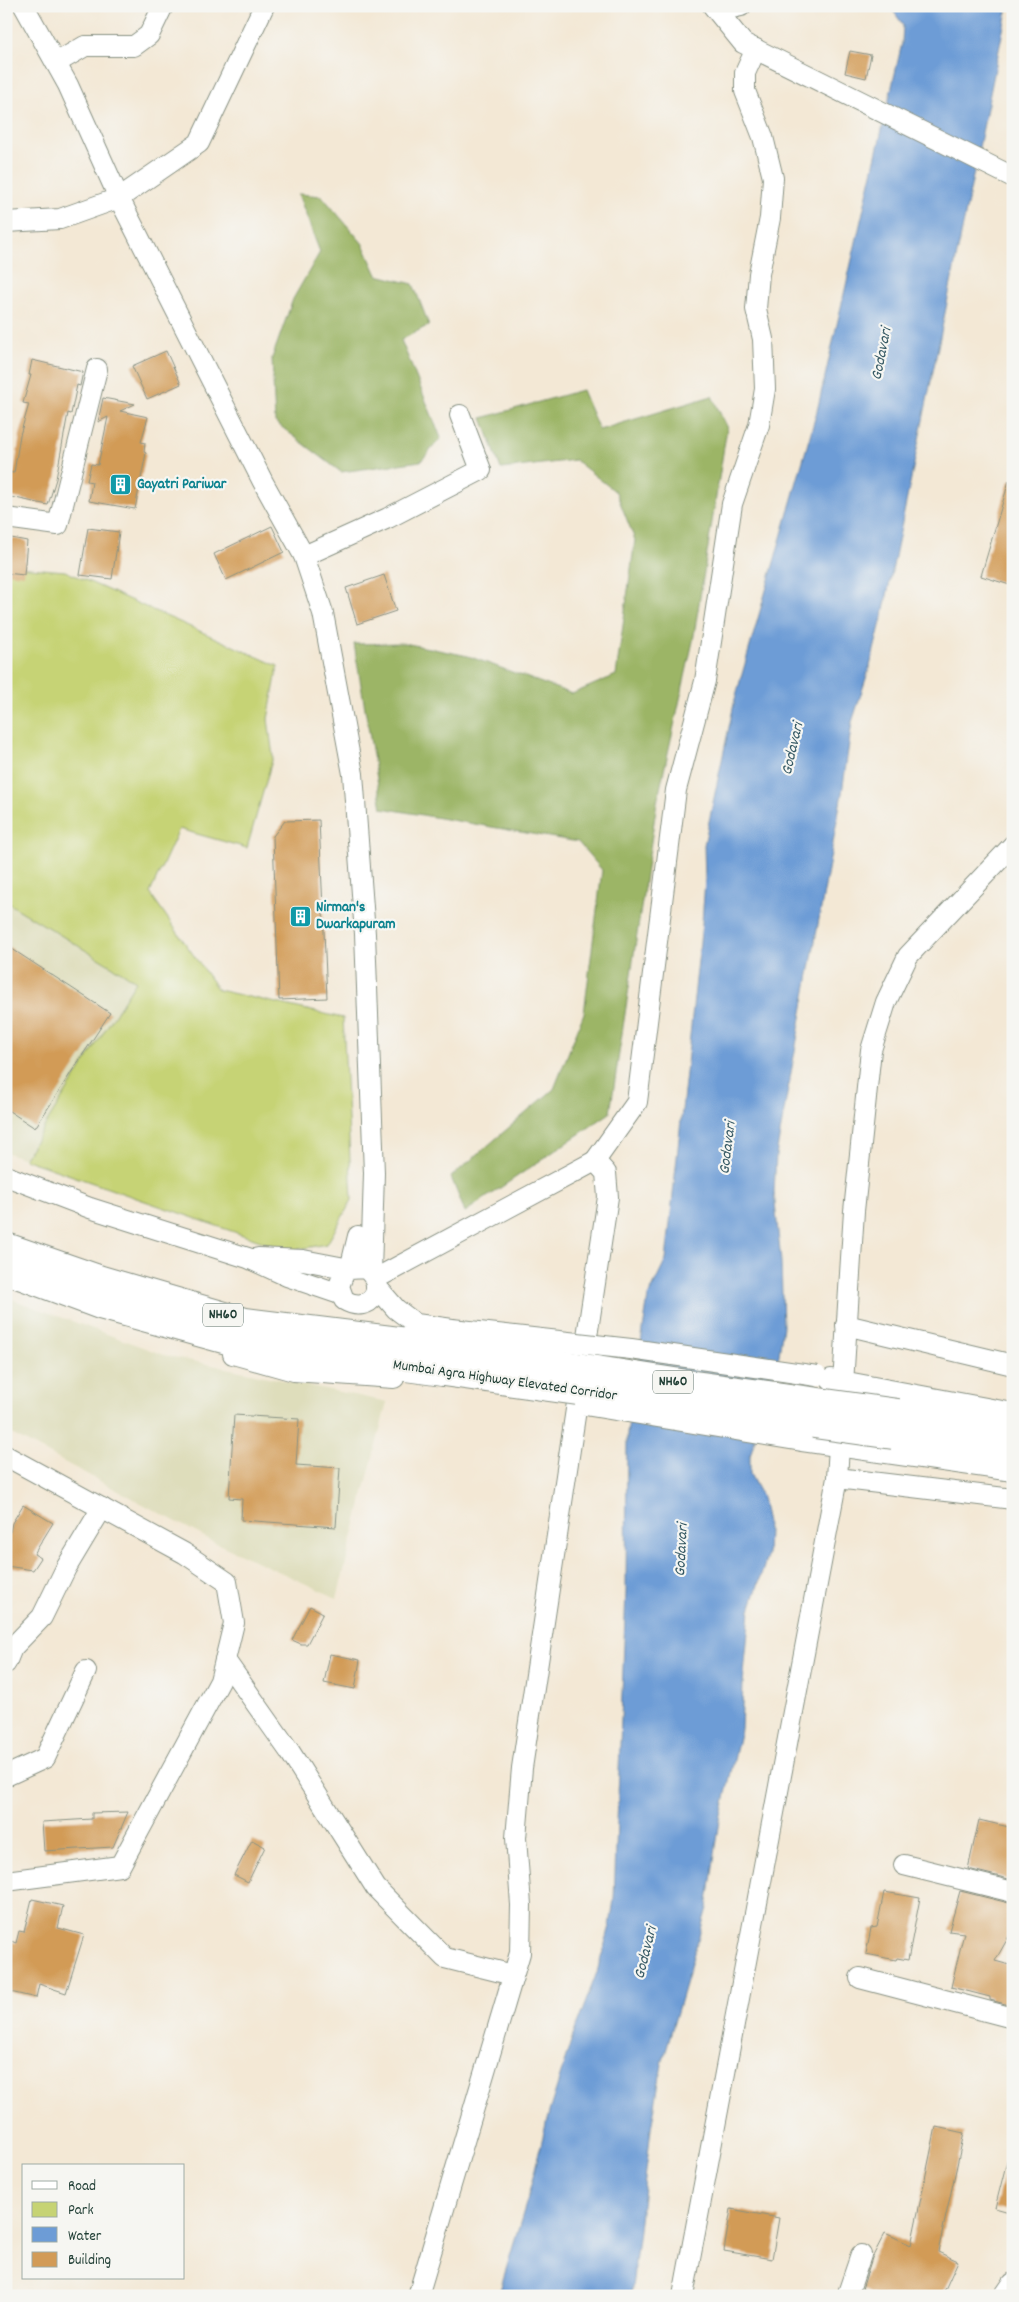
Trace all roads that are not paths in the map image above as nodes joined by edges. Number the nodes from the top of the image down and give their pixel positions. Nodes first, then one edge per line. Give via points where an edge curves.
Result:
1 (24, 6) edge
2 (163, 6) edge
3 (264, 6) edge
4 (741, 6) edge
5 (716, 8) edge
6 (756, 49) junction
7 (56, 63) junction
8 (1012, 177) edge
9 (120, 198) junction
10 (6, 222) edge
11 (96, 369) dead end
12 (460, 415) dead end
13 (6, 518) edge
14 (304, 556) junction
15 (1013, 845) edge
16 (595, 1161) junction
17 (6, 1176) edge
18 (374, 1207) junction
19 (358, 1236) junction
20 (6, 1247) edge
21 (248, 1258) junction
22 (303, 1260) junction
23 (350, 1269) junction
24 (6, 1270) edge
25 (374, 1279) junction
26 (6, 1283) edge
27 (340, 1294) junction
28 (846, 1326) junction
29 (1013, 1365) edge
30 (842, 1381) junction
31 (1013, 1413) edge
32 (1013, 1428) edge
33 (837, 1445) junction
34 (1013, 1453) edge
35 (6, 1456) edge
36 (1013, 1470) edge
37 (837, 1478) junction
38 (1013, 1498) edge
39 (102, 1508) junction
40 (225, 1660) junction
41 (6, 1662) edge
42 (86, 1671) dead end
43 (6, 1776) edge
44 (904, 1865) dead end
45 (6, 1881) edge
46 (1013, 1892) edge
47 (513, 1974) junction
48 (860, 1978) dead end
49 (1013, 2018) edge
50 (861, 2255) dead end
51 (1013, 2283) edge
52 (418, 2296) edge
53 (683, 2296) edge
54 (847, 2296) edge
55 (1004, 2296) edge

1 - 7 street
2 - 7 street via 149,36 134,46 85,46
3 - 9 street via 199,143
4 - 5 street
5 - 6 street via 743,43
6 - 8 street
6 - 16 street via 745,73 745,91 763,137 774,178 756,309 763,340 765,389 759,424 732,504 705,681 676,790 637,1102
7 - 9 street
9 - 10 street via 60,219
9 - 14 street via 263,482
11 - 13 street via 58,525
12 - 14 street via 481,470 388,518
14 - 18 street via 323,613 353,774 365,934
15 - 28 street via 908,956 886,1002 871,1050
16 - 25 street
16 - 47 street via 606,1173 608,1197 522,1768 516,1838 521,1905 520,1953
17 - 21 street via 90,1208
18 - 19 street via 366,1227
18 - 25 street
19 - 22 street via 331,1253
19 - 23 street
20 - 32 highway, Mumbai Agra Highway Elevated Corridor / NH60, bridge via 101,1280 245,1322 448,1347 697,1386
21 - 22 street
21 - 27 street
22 - 23 street
23 - 25 street via 365,1268
23 - 27 street via 340,1279
24 - 34 highway, Mumbai Agra Highway Elevated Corridor / NH60, bridge via 100,1305 249,1346
25 - 27 street via 375,1293 365,1304 351,1304
25 - 30 street, bridge via 396,1309 416,1324 631,1349
26 - 33 street, bridge via 134,1327 294,1371 436,1380
28 - 29 street
28 - 30 street
30 - 31 street
30 - 33 street
33 - 36 street
33 - 37 street
35 - 39 street
37 - 38 street
37 - 53 street
39 - 40 street via 184,1553 227,1582 234,1623
39 - 41 street via 66,1568 42,1617 12,1648
40 - 45 street via 220,1680 120,1866
40 - 47 street via 290,1752 376,1888 444,1958
42 - 43 street via 45,1758
44 - 46 street
47 - 52 street
48 - 49 street
50 - 54 street
51 - 55 street

